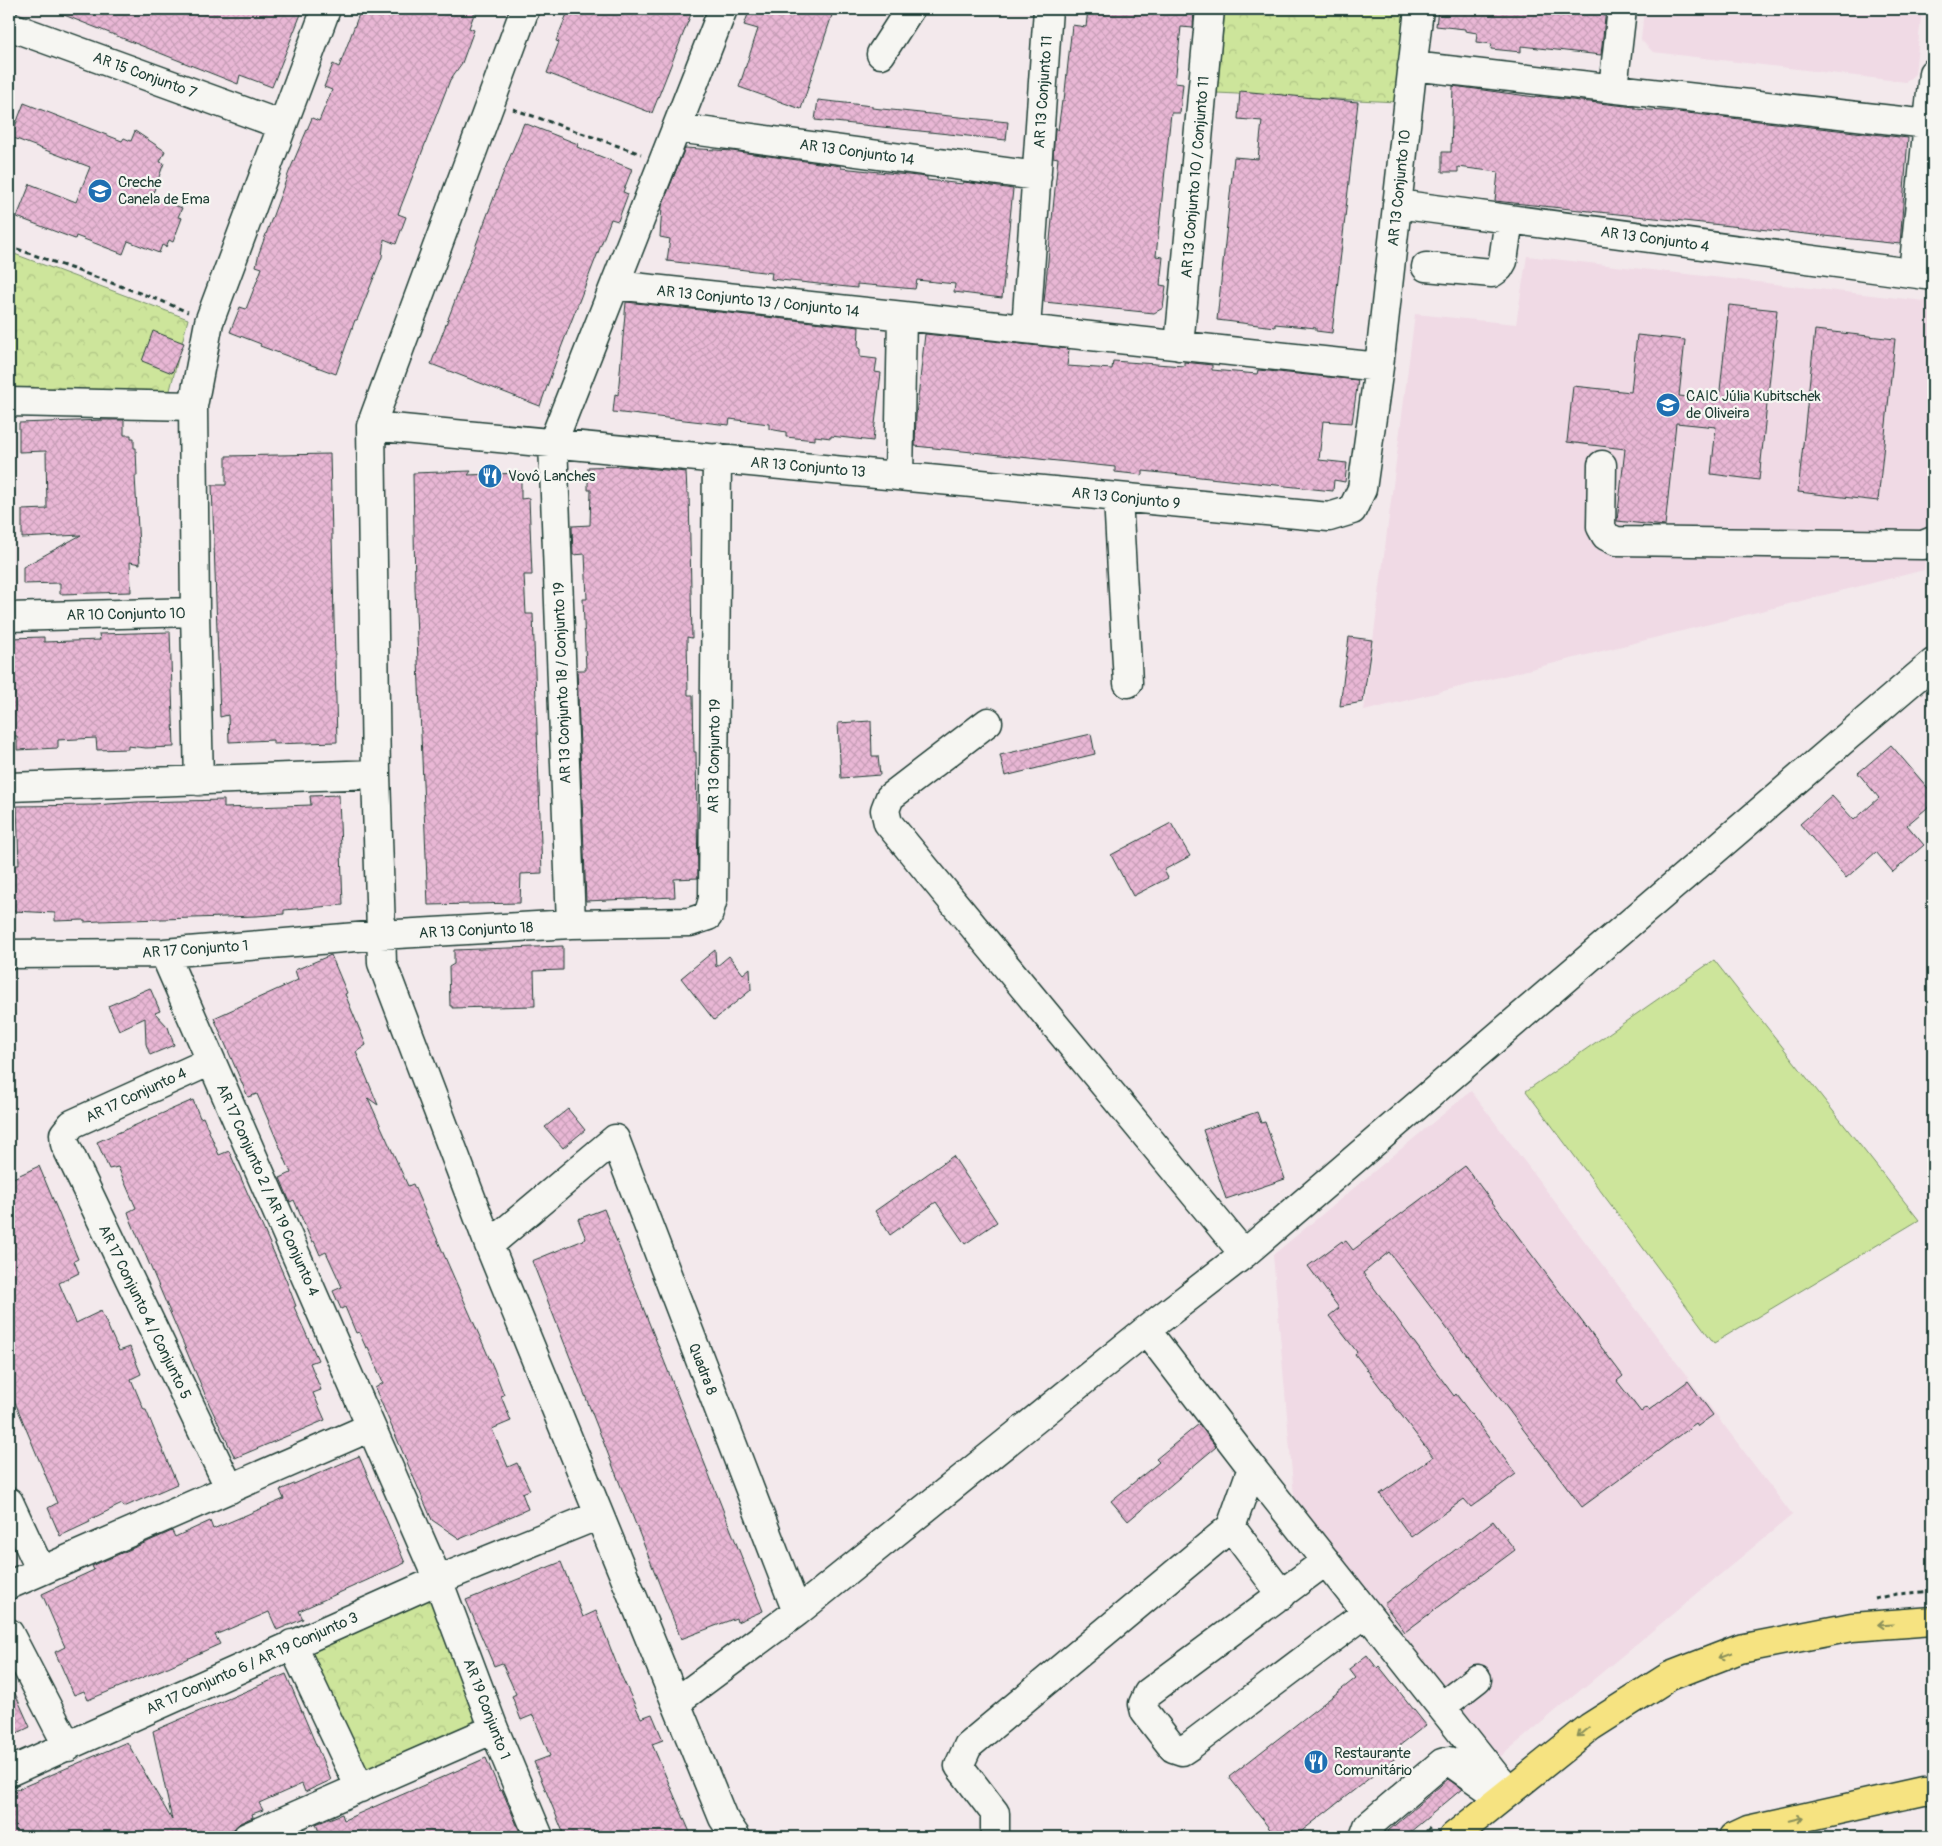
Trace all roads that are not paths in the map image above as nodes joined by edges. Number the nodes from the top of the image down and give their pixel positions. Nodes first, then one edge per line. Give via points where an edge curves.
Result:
1 (326, 9) edge
2 (525, 9) edge
3 (724, 9) edge
4 (910, 9) edge
5 (1048, 9) edge
6 (1210, 9) edge
7 (1419, 9) edge
8 (1622, 9) edge
9 (9, 26) edge
10 (880, 54) dead end
11 (1412, 66) junction
12 (1933, 73) edge
13 (1613, 88) junction
14 (1928, 124) junction
15 (282, 125) junction
16 (677, 128) junction
17 (1037, 176) junction
18 (1397, 204) junction
19 (1509, 219) junction
20 (1426, 267) dead end
21 (1923, 274) edge
22 (615, 285) junction
23 (902, 316) junction
24 (1026, 329) junction
25 (1179, 346) junction
26 (1379, 367) junction
27 (9, 402) edge
28 (193, 406) junction
29 (371, 426) junction
30 (553, 442) junction
31 (717, 458) junction
32 (1602, 465) dead end
33 (899, 476) junction
34 (1118, 497) junction
35 (1352, 510) joint
36 (1933, 541) edge
37 (195, 612) junction
38 (9, 617) edge
39 (1933, 663) edge
40 (1128, 683) dead end
41 (988, 722) dead end
42 (376, 774) junction
43 (199, 781) junction
44 (9, 788) edge
45 (571, 924) junction
46 (380, 935) junction
47 (164, 953) junction
48 (9, 954) edge
49 (211, 1061) junction
50 (64, 1134) joint
51 (489, 1245) junction
52 (1244, 1254) junction
53 (1146, 1330) junction
54 (371, 1427) junction
55 (1252, 1468) junction
56 (230, 1488) junction
57 (9, 1502) edge
58 (599, 1515) junction
59 (1231, 1527) junction
60 (1326, 1561) junction
61 (41, 1571) junction
62 (438, 1580) junction
63 (9, 1585) edge
64 (1282, 1595) junction
65 (797, 1612) junction
66 (1366, 1612) junction
67 (1932, 1620) edge
68 (9, 1633) edge
69 (292, 1644) junction
70 (1477, 1680) dead end
71 (676, 1702) junction
72 (1441, 1707) junction
73 (494, 1729) junction
74 (68, 1747) junction
75 (9, 1772) edge
76 (360, 1788) junction
77 (1933, 1791) edge
78 (1505, 1794) junction
79 (246, 1837) edge
80 (539, 1837) edge
81 (736, 1837) edge
82 (995, 1837) edge
83 (1364, 1837) edge
84 (1452, 1837) edge
85 (1732, 1837) edge

1 - 15 street
2 - 29 street
3 - 16 street
4 - 10 street
5 - 17 street, AR 13 Conjunto 11
6 - 25 street, AR 13 Conjunto 10 / Conjunto 11
7 - 11 street, AR 13 Conjunto 10
8 - 13 street
9 - 15 street, AR 15 Conjunto 7
11 - 13 street
11 - 18 street, AR 13 Conjunto 10
12 - 14 street
13 - 14 street
14 - 21 street
15 - 28 street via 209,322
16 - 17 street, AR 13 Conjunto 14
16 - 22 street
17 - 24 street, AR 13 Conjunto 11
18 - 19 street, AR 13 Conjunto 4
18 - 26 street, AR 13 Conjunto 10
19 - 20 street via 1503,262 1492,273
19 - 21 street, AR 13 Conjunto 4
22 - 23 street, AR 13 Conjunto 13 / Conjunto 14
22 - 30 street
23 - 24 street, AR 13 Conjunto 13 / Conjunto 14
23 - 33 street
24 - 25 street, AR 13 Conjunto 13 / Conjunto 14
25 - 26 street, AR 13 Conjunto 13 / Conjunto 14
26 - 35 street, AR 13 Conjunto 10 via 1362,489
27 - 28 street
28 - 37 street
29 - 30 street, AR 13 Conjunto 13
29 - 42 street
30 - 31 street, AR 13 Conjunto 13
30 - 45 street, AR 13 Conjunto 18 / Conjunto 19
31 - 33 street, AR 13 Conjunto 13
31 - 45 street, AR 13 Conjunto 19 via 713,899 708,916 690,922
32 - 36 street via 1601,527 1606,536 1616,541 1923,545
33 - 34 street, AR 13 Conjunto 9
34 - 35 street, AR 13 Conjunto 9 via 1329,517
34 - 40 street
37 - 38 street, AR 10 Conjunto 10
37 - 43 street, AR 10 Conjunto 10
39 - 52 street
41 - 52 street via 890,796 885,810 888,824
42 - 43 street
42 - 46 street
43 - 44 street
45 - 46 street, AR 13 Conjunto 18
46 - 47 street, AR 17 Conjunto 1
46 - 51 street via 382,963
47 - 48 street, AR 17 Conjunto 1
47 - 49 street, AR 17 Conjunto 2 / AR 19 Conjunto 4
49 - 50 street, AR 17 Conjunto 4 via 72,1124
49 - 54 street, AR 17 Conjunto 2 / AR 19 Conjunto 4
50 - 56 street, AR 17 Conjunto 4 / Conjunto 5 via 65,1144
51 - 58 street
51 - 65 street, Quadra 8 via 615,1139
52 - 53 street
53 - 55 street
53 - 65 street
54 - 56 street
54 - 62 street, AR 17 Conjunto 2 / AR 19 Conjunto 4
55 - 59 street
55 - 60 street
56 - 61 street
57 - 61 street
58 - 62 street, AR 17 Conjunto 6 / AR 19 Conjunto 3
58 - 71 street
59 - 64 street
59 - 82 street via 968,1746 959,1766 995,1814
60 - 64 street
60 - 66 street
61 - 63 street
62 - 69 street, AR 17 Conjunto 6 / AR 19 Conjunto 3
62 - 73 street, AR 19 Conjunto 1
64 - 66 street via 1148,1693 1143,1704 1145,1712 1174,1748 1182,1751 1191,1745
65 - 71 street
66 - 72 street
67 -> 78 main road via 1852,1627 1740,1649 1670,1676 1590,1726
68 - 74 street
69 - 74 street, AR 17 Conjunto 6 / AR 19 Conjunto 3
69 - 76 street
70 - 72 street
71 - 81 street via 723,1818
72 - 78 street via 1495,1775
73 - 76 street
73 - 80 street, AR 19 Conjunto 1
74 - 75 street, AR 17 Conjunto 6 / AR 19 Conjunto 3
76 - 79 street
85 -> 77 main road via 1748,1830
78 - 83 street via 1449,1760 1368,1826
78 - 84 main road

